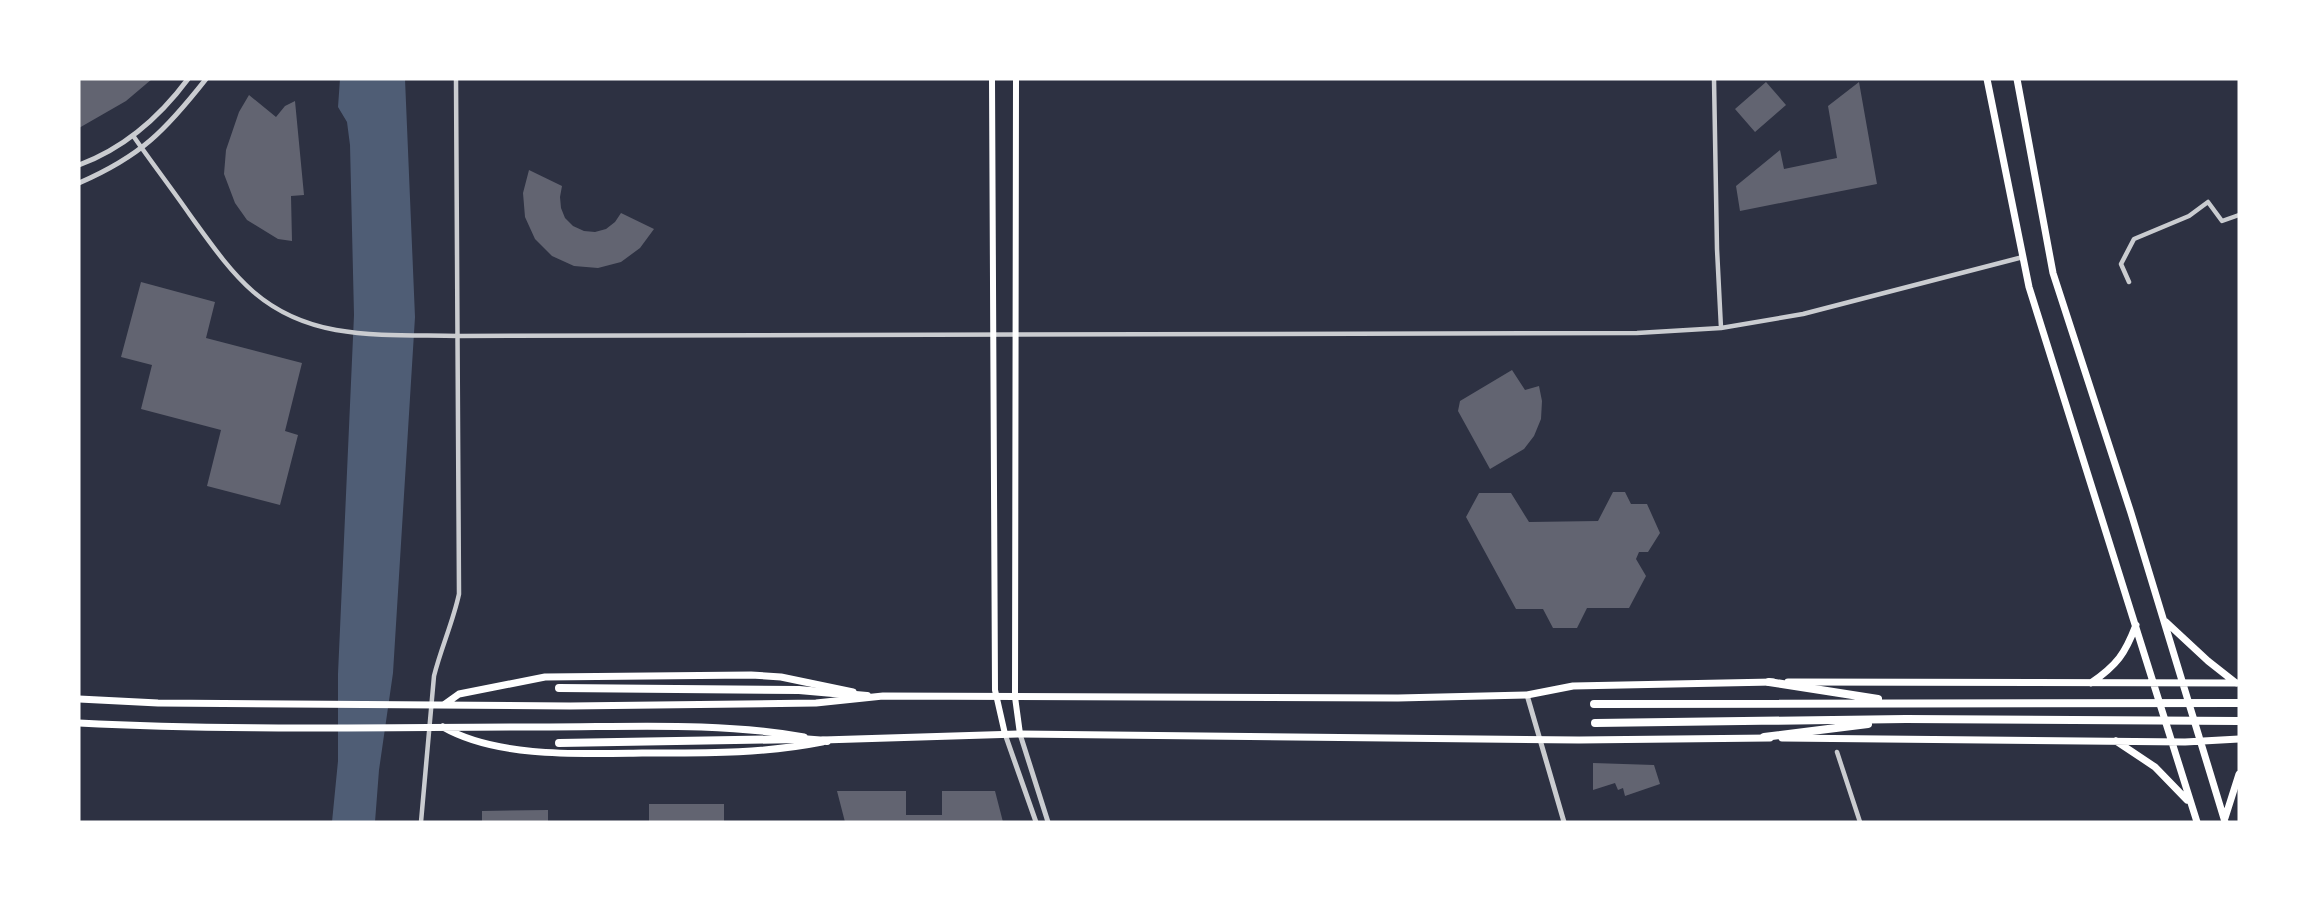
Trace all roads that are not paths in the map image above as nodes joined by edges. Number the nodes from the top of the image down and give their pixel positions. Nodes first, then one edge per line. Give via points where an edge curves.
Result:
1 (188, 79) edge
2 (206, 79) edge
3 (456, 79) edge
4 (992, 79) edge
5 (1016, 79) edge
6 (1714, 79) edge
7 (1987, 79) edge
8 (2017, 79) edge
9 (134, 137) junction
10 (142, 149) junction
11 (79, 165) edge
12 (79, 183) edge
13 (2239, 215) edge
14 (2023, 257) junction
15 (2129, 282) dead end
16 (1721, 328) junction
17 (994, 335) junction
18 (458, 336) junction
19 (1016, 336) junction
20 (2164, 620) junction
21 (2136, 624) junction
22 (1769, 682) junction
23 (2184, 683) junction
24 (2238, 683) edge
25 (2090, 684) junction
26 (2154, 684) junction
27 (559, 688) dead end
28 (1527, 695) junction
29 (867, 696) junction
30 (997, 697) junction
31 (1016, 697) junction
32 (79, 699) edge
33 (1905, 703) junction
34 (445, 704) junction
35 (1594, 704) dead end
36 (2239, 704) edge
37 (1906, 719) junction
38 (2239, 721) edge
39 (79, 723) edge
40 (1595, 723) dead end
41 (443, 727) junction
42 (1005, 734) junction
43 (1020, 734) junction
44 (1764, 737) junction
45 (1539, 738) junction
46 (2239, 739) edge
47 (827, 741) junction
48 (2115, 741) junction
49 (2202, 741) junction
50 (2172, 742) junction
51 (559, 743) dead end
52 (1837, 752) dead end
53 (2239, 774) edge
54 (2192, 805) junction
55 (2225, 820) edge
56 (421, 822) edge
57 (1036, 822) edge
58 (1048, 822) edge
59 (1564, 822) edge
60 (1860, 822) edge
61 (2197, 822) edge

1 - 9 street
2 - 10 street
3 - 18 street
4 - 17 main road
5 - 19 main road
6 - 16 street
7 - 14 main road
8 - 20 main road via 2053,274
9 - 10 street
9 - 11 street
10 - 12 street
10 - 18 street via 239,279 280,311 357,333
13 - 15 street via 2222,221 2208,202 2189,216 2134,239 2122,264
14 - 16 street via 1803,314
14 - 21 main road
16 - 19 street via 1637,333
17 - 18 street
17 - 19 street
17 - 30 main road
18 - 56 street via 459,593 434,676
19 - 31 main road
20 - 23 main road
20 - 24 main road
21 - 25 main road via 2116,665
21 - 26 main road
22 - 25 main road
22 - 28 main road via 1573,686
22 - 33 highway
23 - 24 main road
23 - 26 main road
23 - 49 main road
25 - 26 main road
26 - 50 main road
27 - 29 highway via 799,690
28 - 31 main road
28 - 45 street
29 - 30 main road
29 - 34 main road via 816,703
29 - 34 main road via 761,675 545,677 459,694
30 - 31 main road
30 - 42 main road
31 - 43 main road
32 - 34 main road via 158,704
33 - 35 highway
33 - 36 highway
37 - 38 highway
37 - 40 highway
37 - 44 highway
39 - 41 main road
41 - 47 main road via 682,727 779,732
41 - 47 main road via 463,738 546,754 748,753
42 - 43 main road
42 - 47 main road
42 - 57 street
43 - 45 main road
43 - 58 street
44 - 45 main road
44 - 48 main road
45 - 59 street
46 - 49 main road
47 - 51 highway
48 - 50 main road
48 - 54 main road via 2155,767
49 - 50 main road
49 - 55 main road
50 - 54 main road
52 - 60 street
53 - 55 main road
54 - 61 main road

